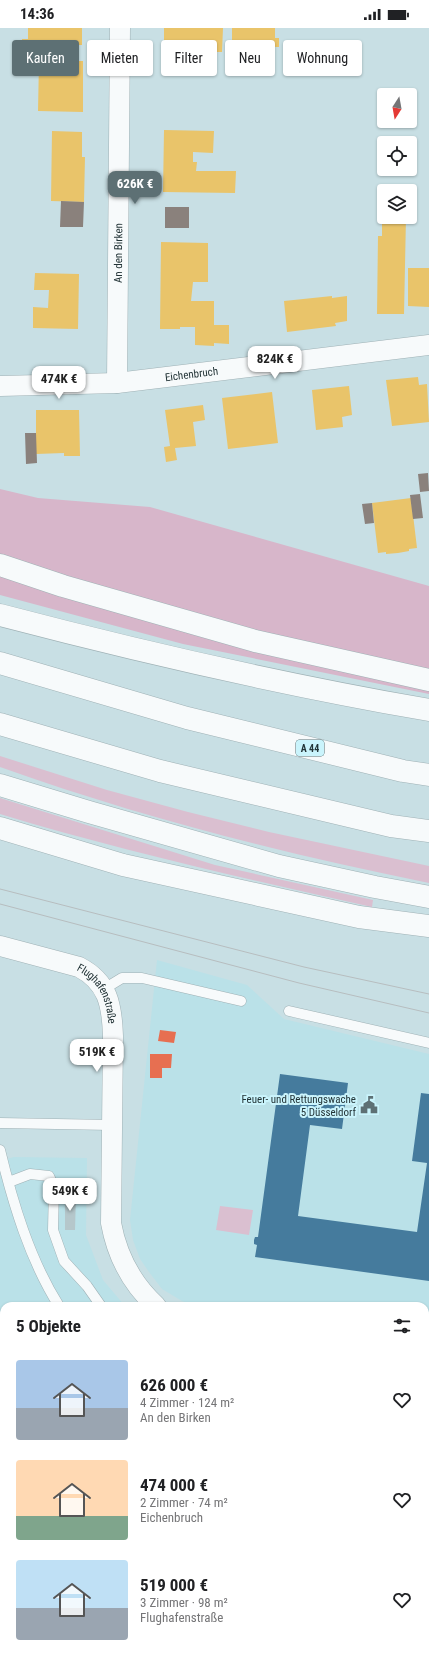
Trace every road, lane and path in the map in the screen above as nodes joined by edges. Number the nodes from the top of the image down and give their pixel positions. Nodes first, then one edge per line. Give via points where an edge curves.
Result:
1 (120, 28) edge
2 (429, 345) edge
3 (117, 383) junction
4 (0, 386) edge
5 (0, 565) edge
6 (0, 615) edge
7 (0, 663) edge
8 (429, 680) edge
9 (429, 710) edge
10 (0, 724) edge
11 (429, 775) edge
12 (0, 785) edge
13 (0, 828) edge
14 (429, 832) edge
15 (429, 897) edge
16 (429, 926) edge
17 (0, 946) edge
18 (104, 989) junction
19 (241, 1001) dead end
20 (289, 1011) dead end
21 (429, 1043) edge
22 (0, 1122) edge
23 (112, 1125) junction
24 (0, 1150) edge
25 (9, 1182) junction
26 (57, 1302) edge
27 (98, 1302) edge
28 (151, 1302) edge

1 - 3 street, An den Birken
2 - 3 street, Eichenbruch
3 - 4 street, Eichenbruch
5 - 8 main road via 255,641
6 - 9 main road via 190,661
7 - 11 main road, A 44 via 187,718 403,771
10 - 14 main road via 160,771 391,826
12 - 15 main road via 279,866
13 - 16 main road via 123,865 360,917
17 - 18 street, Flughafenstraße via 79,967 89,972
18 - 19 lane via 122,978 142,978
18 - 23 street, Flughafenstraße via 113,1016
20 - 21 lane
22 - 23 lane
23 - 28 street, Flughafenstraße via 110,1207 114,1240 130,1277
24 - 25 lane
25 - 26 lane via 39,1270
25 - 27 lane via 30,1174 49,1176 54,1187 53,1230 64,1261

